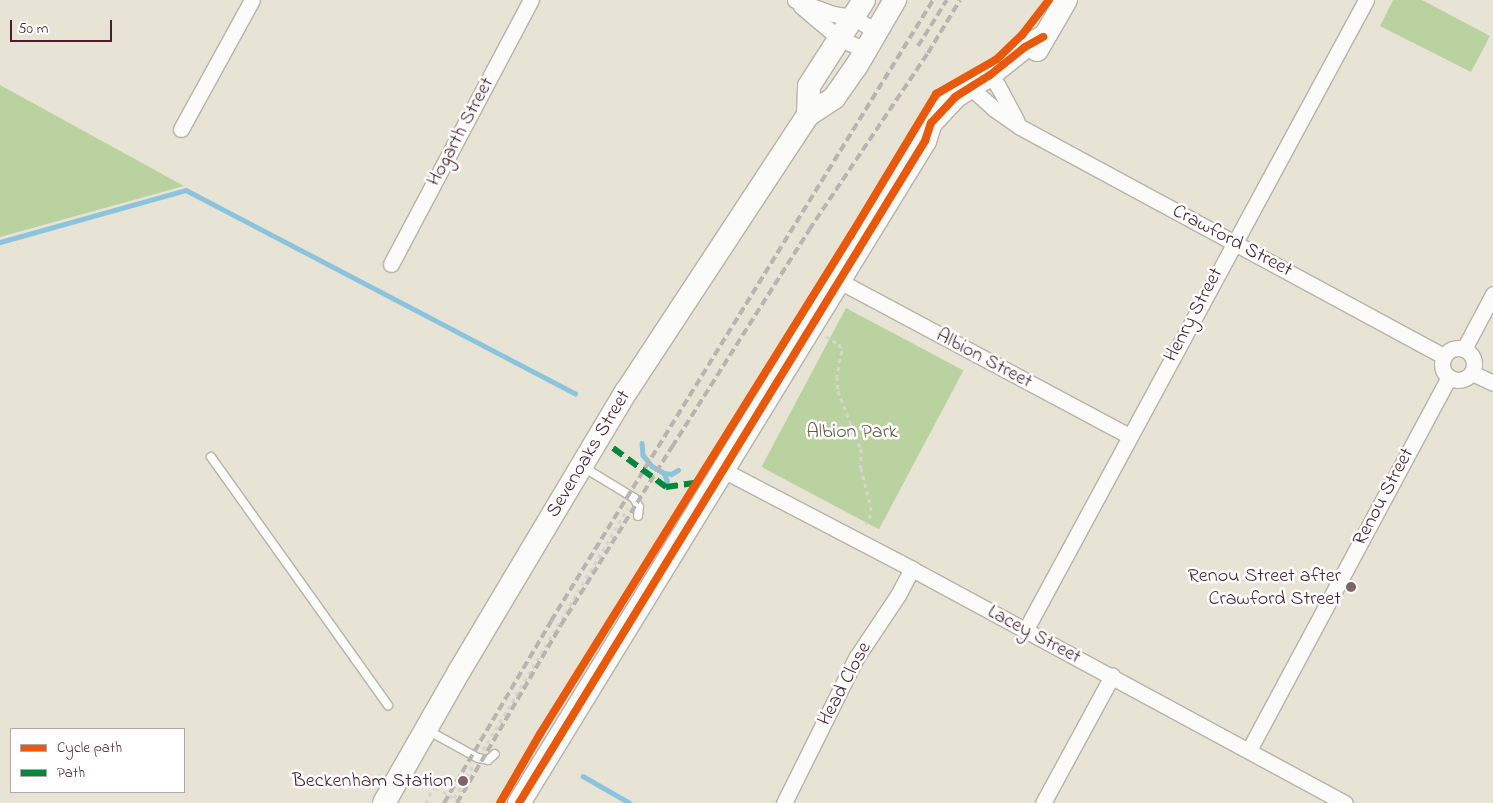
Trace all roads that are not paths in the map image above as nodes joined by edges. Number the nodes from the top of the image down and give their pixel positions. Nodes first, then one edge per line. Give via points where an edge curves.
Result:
1 (252, 0) edge
2 (531, 0) edge
3 (795, 0) edge
4 (895, 0) edge
5 (1066, 0) edge
6 (1366, 0) edge
7 (858, 9) edge
8 (840, 40) junction
9 (871, 41) junction
10 (984, 86) junction
11 (808, 115) junction
12 (1020, 127) junction
13 (181, 129) dead end
14 (1234, 241) junction
15 (391, 264) dead end
16 (839, 281) junction
17 (1493, 294) edge
18 (1464, 348) junction
19 (1444, 356) junction
20 (1472, 372) junction
21 (1449, 377) junction
22 (1493, 383) edge
23 (1129, 436) junction
24 (211, 457) dead end
25 (582, 467) junction
26 (723, 470) junction
27 (638, 516) dead end
28 (912, 569) junction
29 (1025, 631) junction
30 (1112, 676) junction
31 (388, 705) dead end
32 (427, 730) junction
33 (1248, 750) junction
34 (495, 754) dead end
35 (384, 803) edge
36 (519, 803) edge
37 (784, 803) edge
38 (1043, 803) edge
39 (1345, 803) edge

1 - 13 street
2 - 15 street, Hogarth Street
3 - 7 street via 833,14
3 - 8 street
4 - 9 main road, Sevenoaks Street
5 - 10 main road via 1034,56
6 - 14 street, Henry Street
7 - 8 main road
7 - 9 street
8 - 9 street
8 - 11 main road via 809,86
9 - 11 main road, Sevenoaks Street via 834,98
10 - 12 street
10 - 12 street, Crawford Street
10 - 16 main road via 925,141
11 - 25 main road, Sevenoaks Street via 626,392
12 - 14 street, Crawford Street
14 - 19 street, Crawford Street
14 - 23 street, Henry Street
16 - 23 street, Albion Street
16 - 26 main road
17 - 18 street
18 - 19 street via 1450,350
18 - 20 street via 1474,362
19 - 21 street via 1444,371
20 - 21 street via 1464,379
20 - 22 street
21 - 33 street, Renou Street
23 - 29 street, Henry Street
24 - 31 lane
25 - 27 lane via 634,498 639,507
25 - 32 main road, Sevenoaks Street
26 - 28 street, Lacey Street
26 - 36 main road
28 - 29 street, Lacey Street
28 - 37 street, Head Close via 856,658
29 - 30 street, Lacey Street
30 - 33 street, Lacey Street
30 - 38 street
32 - 34 lane via 478,758 488,760
32 - 35 main road, Sevenoaks Street
33 - 39 street, Lacey Street

